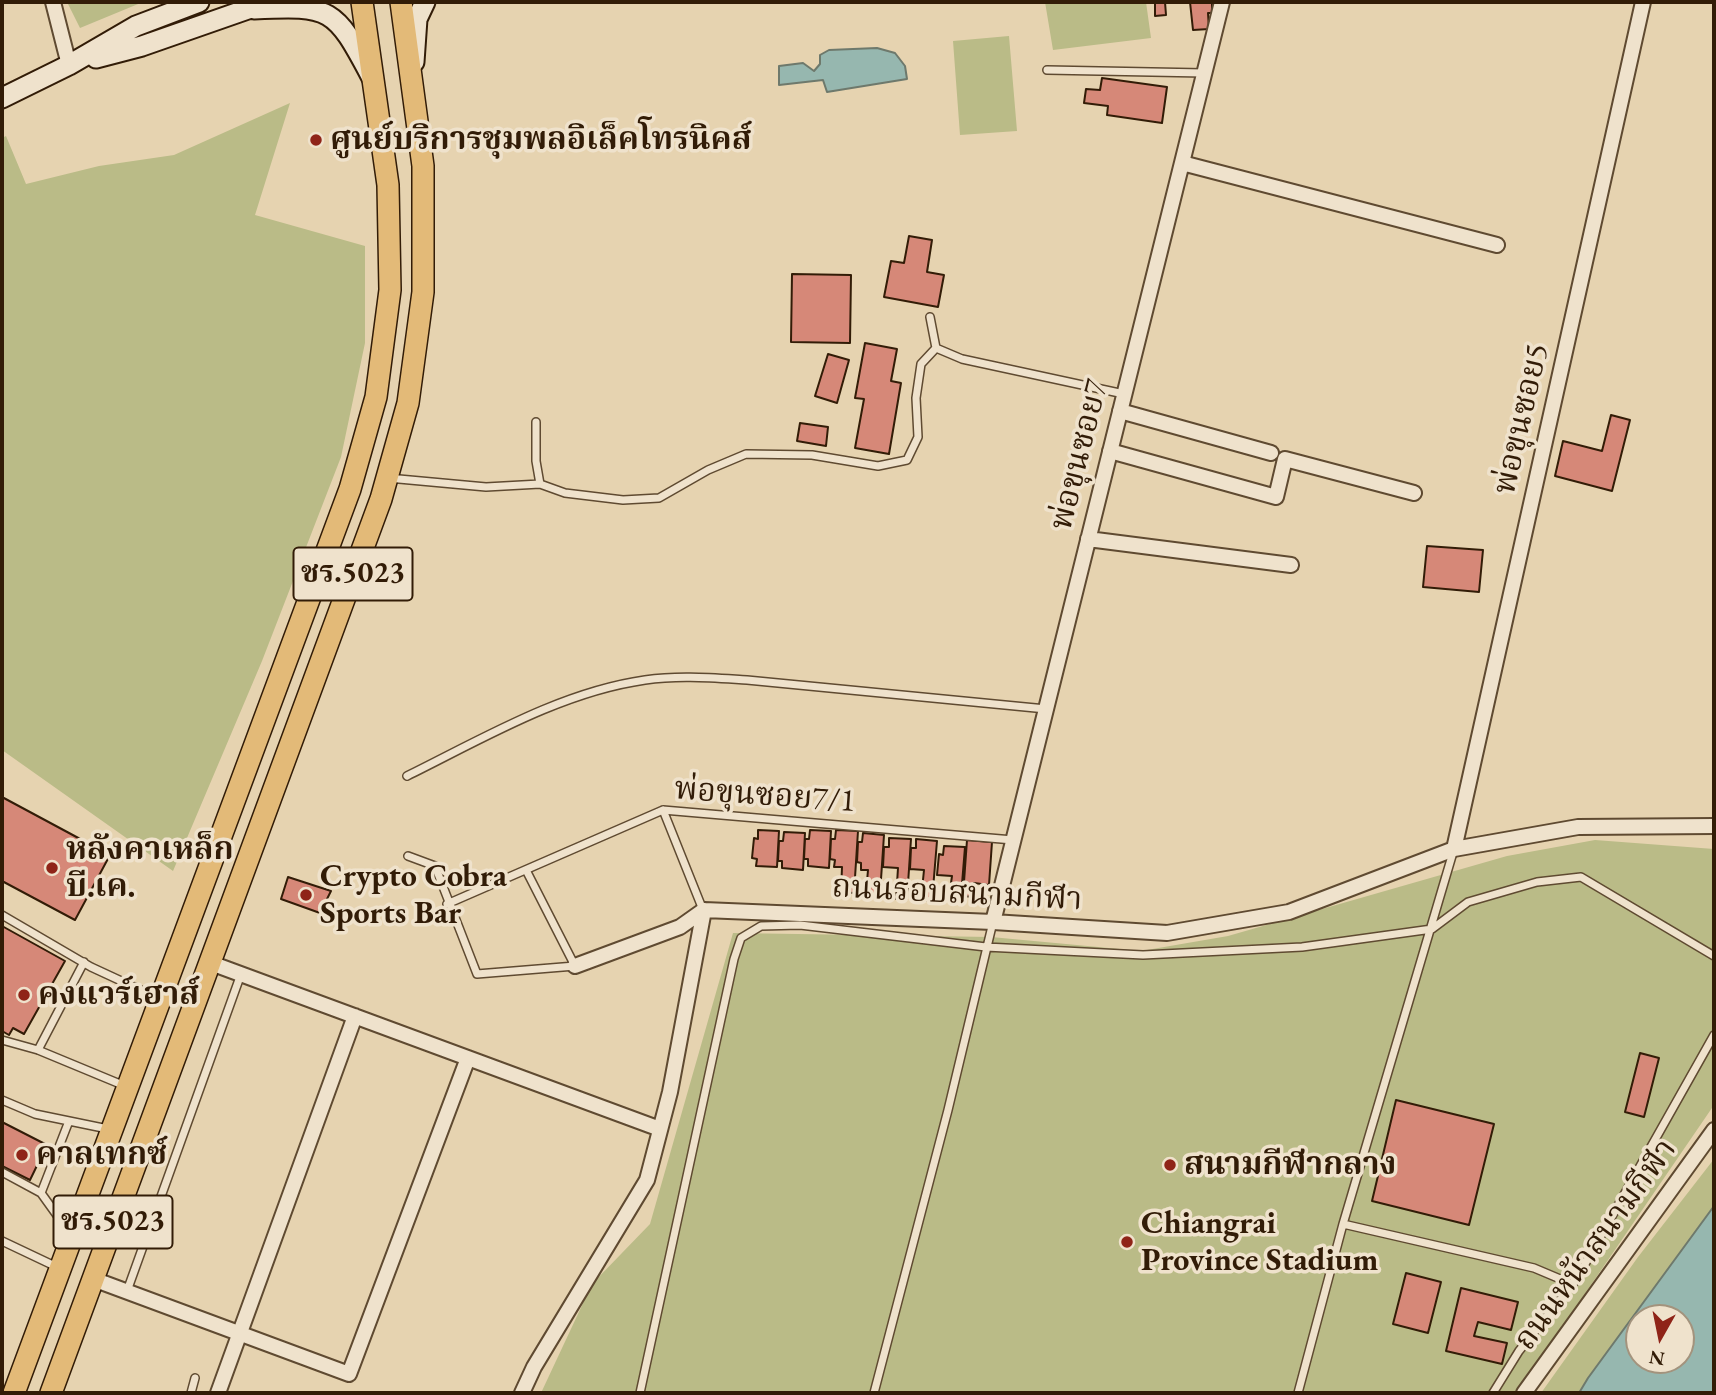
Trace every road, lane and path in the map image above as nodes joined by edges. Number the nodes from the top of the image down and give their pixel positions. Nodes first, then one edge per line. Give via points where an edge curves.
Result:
1 (53, 2) edge
2 (199, 2) edge
3 (268, 2) edge
4 (362, 2) edge
5 (401, 2) edge
6 (425, 2) edge
7 (1222, 2) edge
8 (1643, 2) edge
9 (247, 9) junction
10 (69, 65) junction
11 (1047, 70) dead end
12 (1205, 73) junction
13 (413, 76) junction
14 (376, 86) junction
15 (2, 98) edge
16 (1182, 163) junction
17 (1497, 245) dead end
18 (930, 317) dead end
19 (936, 348) junction
20 (1124, 394) junction
21 (1120, 411) junction
22 (536, 422) dead end
23 (1110, 451) junction
24 (1271, 453) dead end
25 (387, 478) junction
26 (540, 484) junction
27 (1414, 493) dead end
28 (1088, 539) junction
29 (1291, 565) dead end
30 (1046, 709) junction
31 (407, 776) dead end
32 (663, 810) junction
33 (1714, 826) edge
34 (1013, 840) junction
35 (1454, 849) junction
36 (408, 856) dead end
37 (526, 870) junction
38 (447, 904) junction
39 (704, 910) junction
40 (2, 915) edge
41 (993, 922) junction
42 (1432, 929) junction
43 (986, 947) junction
44 (1714, 956) edge
45 (84, 962) junction
46 (208, 962) junction
47 (575, 966) junction
48 (241, 974) junction
49 (158, 998) junction
50 (355, 1016) junction
51 (1714, 1035) edge
52 (143, 1039) junction
53 (2, 1040) edge
54 (38, 1050) junction
55 (175, 1051) junction
56 (468, 1058) junction
57 (126, 1086) junction
58 (2, 1100) edge
59 (69, 1121) junction
60 (110, 1129) junction
61 (660, 1129) junction
62 (1714, 1130) edge
63 (2, 1172) edge
64 (41, 1193) junction
65 (1343, 1224) junction
66 (72, 1235) junction
67 (2, 1241) edge
68 (60, 1268) junction
69 (93, 1279) junction
70 (1572, 1284) junction
71 (127, 1292) junction
72 (239, 1333) junction
73 (195, 1378) dead end
74 (15, 1393) edge
75 (51, 1393) edge
76 (191, 1393) edge
77 (218, 1393) edge
78 (522, 1393) edge
79 (640, 1393) edge
80 (874, 1393) edge
81 (1297, 1393) edge
82 (1493, 1393) edge
83 (1524, 1393) edge

1 - 10 street
2 - 10 main road via 136,26
3 - 9 main road
4 - 14 main road, ชร.5023
5 - 13 main road, ชร.5023
6 - 13 main road via 417,19
7 - 12 street, พ่อขุนซอย7
8 - 35 street, พ่อขุนซอย5
9 - 10 main road via 142,46
9 - 14 main road via 321,9 340,22
10 - 15 main road
11 - 12 lane
12 - 16 street, พ่อขุนซอย7
13 - 25 main road, ชร.5023 via 423,166 423,292 408,403
14 - 49 main road, ชร.5023 via 388,185 390,290 376,397 349,489
16 - 17 street
16 - 20 street, พ่อขุนซอย7
18 - 19 lane
19 - 20 lane via 962,359
19 - 26 lane via 922,364 916,398 918,437 907,460 878,466 812,456 746,454 659,498 623,500 565,493
20 - 21 street, พ่อขุนซอย7
21 - 23 street, พ่อขุนซอย7
21 - 24 street
22 - 26 lane
23 - 27 street via 1276,496 1285,459
23 - 28 street, พ่อขุนซอย7
25 - 26 lane via 486,487
25 - 46 main road, ชร.5023
28 - 29 street
28 - 30 street, พ่อขุนซอย7
30 - 31 lane via 747,680 644,680 521,719
30 - 34 street, พ่อขุนซอย7
32 - 34 lane, พ่อขุนซอย7/1
32 - 37 lane, พ่อขุนซอย7/1
32 - 39 lane
33 - 35 street, ถนนรอบสนามกีฬา via 1578,827
34 - 41 street, พ่อขุนซอย7
35 - 41 street, ถนนรอบสนามกีฬา via 1289,912 1167,933
35 - 42 lane
36 - 38 lane via 435,866
37 - 38 lane, พ่อขุนซอย7/1
37 - 47 lane
38 - 47 lane via 477,974
39 - 41 street, ถนนรอบสนามกีฬา
39 - 47 street via 680,927
39 - 61 street
40 - 45 lane
41 - 43 lane
42 - 43 lane via 1302,947 1143,955
42 - 44 lane via 1468,902 1537,882 1581,877
42 - 65 lane
43 - 79 lane via 800,925 761,926 741,938
43 - 80 lane
45 - 49 lane
45 - 54 lane
46 - 48 street
46 - 55 main road, ชร.5023
48 - 50 street
48 - 71 lane
49 - 52 main road, ชร.5023
50 - 56 street
50 - 72 street
51 - 70 lane
52 - 55 main road
52 - 57 main road, ชร.5023
53 - 54 lane
54 - 57 lane
55 - 69 main road, ชร.5023
56 - 61 street
56 - 72 street via 349,1374
57 - 60 main road, ชร.5023
58 - 59 lane
59 - 60 lane
59 - 64 lane
60 - 66 main road, ชร.5023
61 - 78 street via 647,1180
62 - 83 street, ถนนหน้าสนามกีฬา
63 - 64 lane
64 - 66 lane
65 - 70 lane via 1534,1268
65 - 81 lane
66 - 68 main road, ชร.5023
67 - 68 lane
68 - 74 main road, ชร.5023
69 - 71 street
69 - 75 main road, ชร.5023
70 - 82 lane via 1519,1351
71 - 72 street
72 - 77 street
73 - 76 lane

